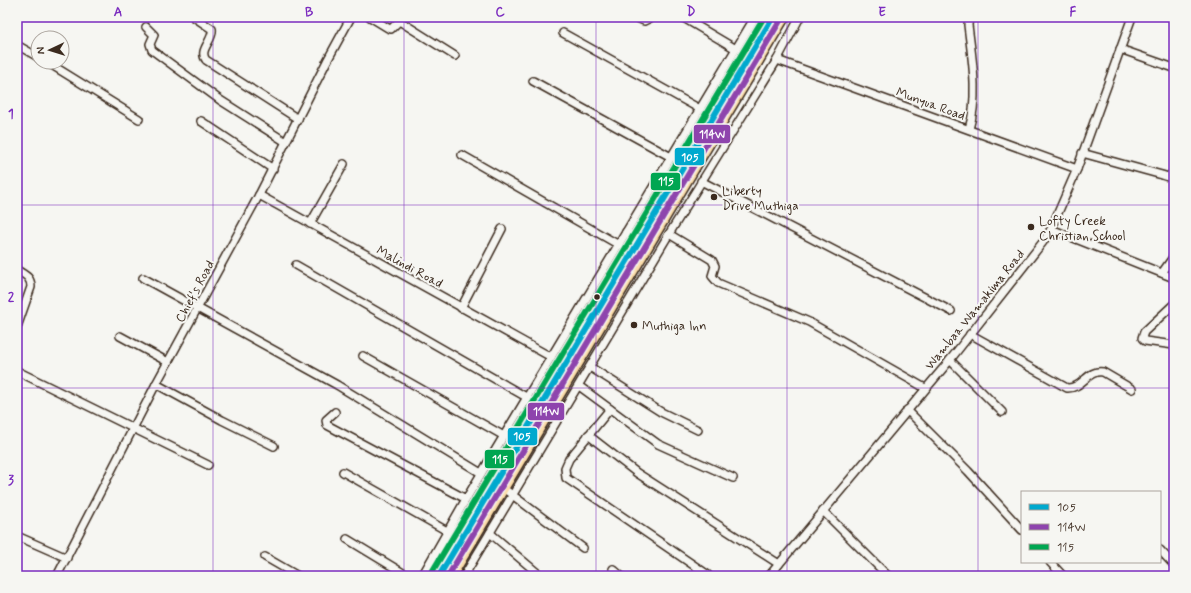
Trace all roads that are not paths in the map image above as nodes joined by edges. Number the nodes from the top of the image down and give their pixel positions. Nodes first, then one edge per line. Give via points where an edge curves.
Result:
1 (194, 17) edge
2 (351, 17) edge
3 (370, 17) edge
4 (635, 17) edge
5 (652, 17) edge
6 (682, 17) edge
7 (755, 17) edge
8 (773, 17) edge
9 (784, 17) edge
10 (800, 17) edge
11 (969, 17) edge
12 (1132, 17) edge
13 (146, 27) dead end
14 (778, 27) junction
15 (563, 33) dead end
16 (790, 34) junction
17 (17, 45) edge
18 (736, 49) junction
19 (1120, 49) junction
20 (30, 52) edge
21 (456, 56) dead end
22 (777, 60) junction
23 (1174, 68) edge
24 (60, 70) edge
25 (533, 81) dead end
26 (700, 109) junction
27 (139, 119) dead end
28 (298, 119) junction
29 (200, 121) dead end
30 (721, 122) junction
31 (969, 129) junction
32 (733, 130) junction
33 (286, 142) junction
34 (1082, 153) junction
35 (462, 155) dead end
36 (671, 157) junction
37 (344, 164) dead end
38 (272, 168) junction
39 (1076, 169) junction
40 (1174, 172) edge
41 (701, 181) junction
42 (259, 196) junction
43 (310, 224) junction
44 (1051, 229) junction
45 (502, 230) dead end
46 (626, 232) junction
47 (669, 234) junction
48 (640, 242) junction
49 (619, 245) junction
50 (1174, 256) edge
51 (296, 265) dead end
52 (17, 270) edge
53 (1162, 273) junction
54 (143, 278) dead end
55 (1174, 278) edge
56 (1174, 304) edge
57 (198, 308) junction
58 (461, 308) junction
59 (951, 310) dead end
60 (17, 327) edge
61 (570, 327) junction
62 (970, 334) junction
63 (120, 336) dead end
64 (587, 338) junction
65 (1174, 345) edge
66 (603, 346) junction
67 (363, 356) dead end
68 (551, 357) junction
69 (950, 360) junction
70 (168, 362) junction
71 (590, 367) junction
72 (17, 371) edge
73 (156, 384) junction
74 (579, 386) junction
75 (925, 388) junction
76 (1132, 389) dead end
77 (528, 398) junction
78 (610, 410) junction
79 (907, 410) junction
80 (335, 412) dead end
81 (1002, 412) dead end
82 (134, 428) junction
83 (698, 430) dead end
84 (588, 435) junction
85 (504, 436) junction
86 (274, 446) dead end
87 (208, 465) dead end
88 (343, 472) dead end
89 (481, 474) junction
90 (733, 478) dead end
91 (503, 488) junction
92 (512, 495) junction
93 (466, 499) junction
94 (823, 511) junction
95 (1021, 529) edge
96 (447, 531) junction
97 (490, 533) junction
98 (17, 536) edge
99 (347, 539) dead end
100 (583, 548) dead end
101 (1161, 551) edge
102 (265, 557) dead end
103 (67, 558) junction
104 (1051, 563) edge
105 (779, 564) junction
106 (1174, 565) edge
107 (613, 569) dead end
108 (773, 574) edge
109 (708, 575) dead end
110 (57, 576) edge
111 (298, 576) edge
112 (408, 576) edge
113 (422, 576) edge
114 (439, 576) edge
115 (451, 576) edge
116 (464, 576) edge
117 (541, 576) edge
118 (622, 576) edge
119 (888, 576) edge
120 (1063, 576) edge

1 - 28 street via 212,29 203,55 206,60
2 - 28 street, Chief's Road
3 - 21 street via 388,28 399,21
4 - 5 street via 644,21
6 - 18 street
7 - 18 street
8 - 48 highway
9 - 14 highway
10 - 16 street
11 - 31 street via 974,86 973,118
12 - 19 street, Wambaa Wamakima Road
13 - 33 street via 154,34 150,44 152,50 220,100
14 - 16 street
14 - 30 highway
15 - 26 street
16 - 22 street
17 - 20 street
18 - 26 street
19 - 23 street
19 - 34 street, Wambaa Wamakima Road
22 - 31 street, Munyua Road
22 - 32 street
24 - 27 street
25 - 36 street
26 - 36 street
28 - 33 street, Chief's Road
29 - 38 street
30 - 32 street
30 - 64 highway
31 - 39 street, Munyua Road
32 - 41 street
33 - 38 street, Chief's Road
34 - 39 street, Wambaa Wamakima Road
34 - 40 street via 1162,176
35 - 49 street
36 - 46 street
37 - 43 street
38 - 42 street, Chief's Road
39 - 44 street, Wambaa Wamakima Road
41 - 47 street
41 - 59 street
42 - 43 street, Malindi Road
42 - 57 street, Chief's Road
43 - 58 street, Malindi Road
44 - 53 street
44 - 62 street, Wambaa Wamakima Road
45 - 58 street
46 - 48 street
46 - 49 street
47 - 66 street
47 - 75 street via 712,260 715,266 712,276 718,283 809,322
48 - 64 highway
49 - 61 street
50 - 53 street
51 - 77 street
52 - 60 street via 29,278 31,287
53 - 55 street
54 - 57 street
56 - 65 street via 1142,335 1145,341
57 - 70 street, Chief's Road
57 - 89 street via 337,385
58 - 68 street, Malindi Road
61 - 64 street
61 - 68 street
62 - 69 street, Wambaa Wamakima Road
62 - 76 street via 1067,388 1075,386 1098,371
63 - 70 street
64 - 66 street
64 - 91 highway
64 - 114 highway
66 - 71 street
67 - 85 street
68 - 77 street
69 - 75 street, Wambaa Wamakima Road
69 - 81 street
70 - 73 street, Chief's Road
71 - 74 street
71 - 83 street via 662,412
72 - 82 street
73 - 82 street, Chief's Road
73 - 86 street
74 - 78 street
74 - 92 street
75 - 79 street, Wambaa Wamakima Road
77 - 85 street
78 - 84 street
78 - 90 street via 658,444
79 - 94 street, Wambaa Wamakima Road
79 - 95 street
80 - 93 street via 326,420 327,425
82 - 87 street
82 - 103 street, Chief's Road
84 - 105 street via 636,473
84 - 109 street via 569,459 566,478
85 - 89 street
88 - 96 street
89 - 93 street
91 - 92 street
91 - 115 highway
92 - 97 street
92 - 100 street
93 - 96 street
94 - 105 street, Wambaa Wamakima Road
94 - 119 street
96 - 113 street
97 - 116 street
97 - 117 street
98 - 103 street
99 - 112 street
101 - 106 street
102 - 111 street
103 - 110 street, Chief's Road
104 - 120 street
105 - 108 street, Wambaa Wamakima Road
107 - 118 street

